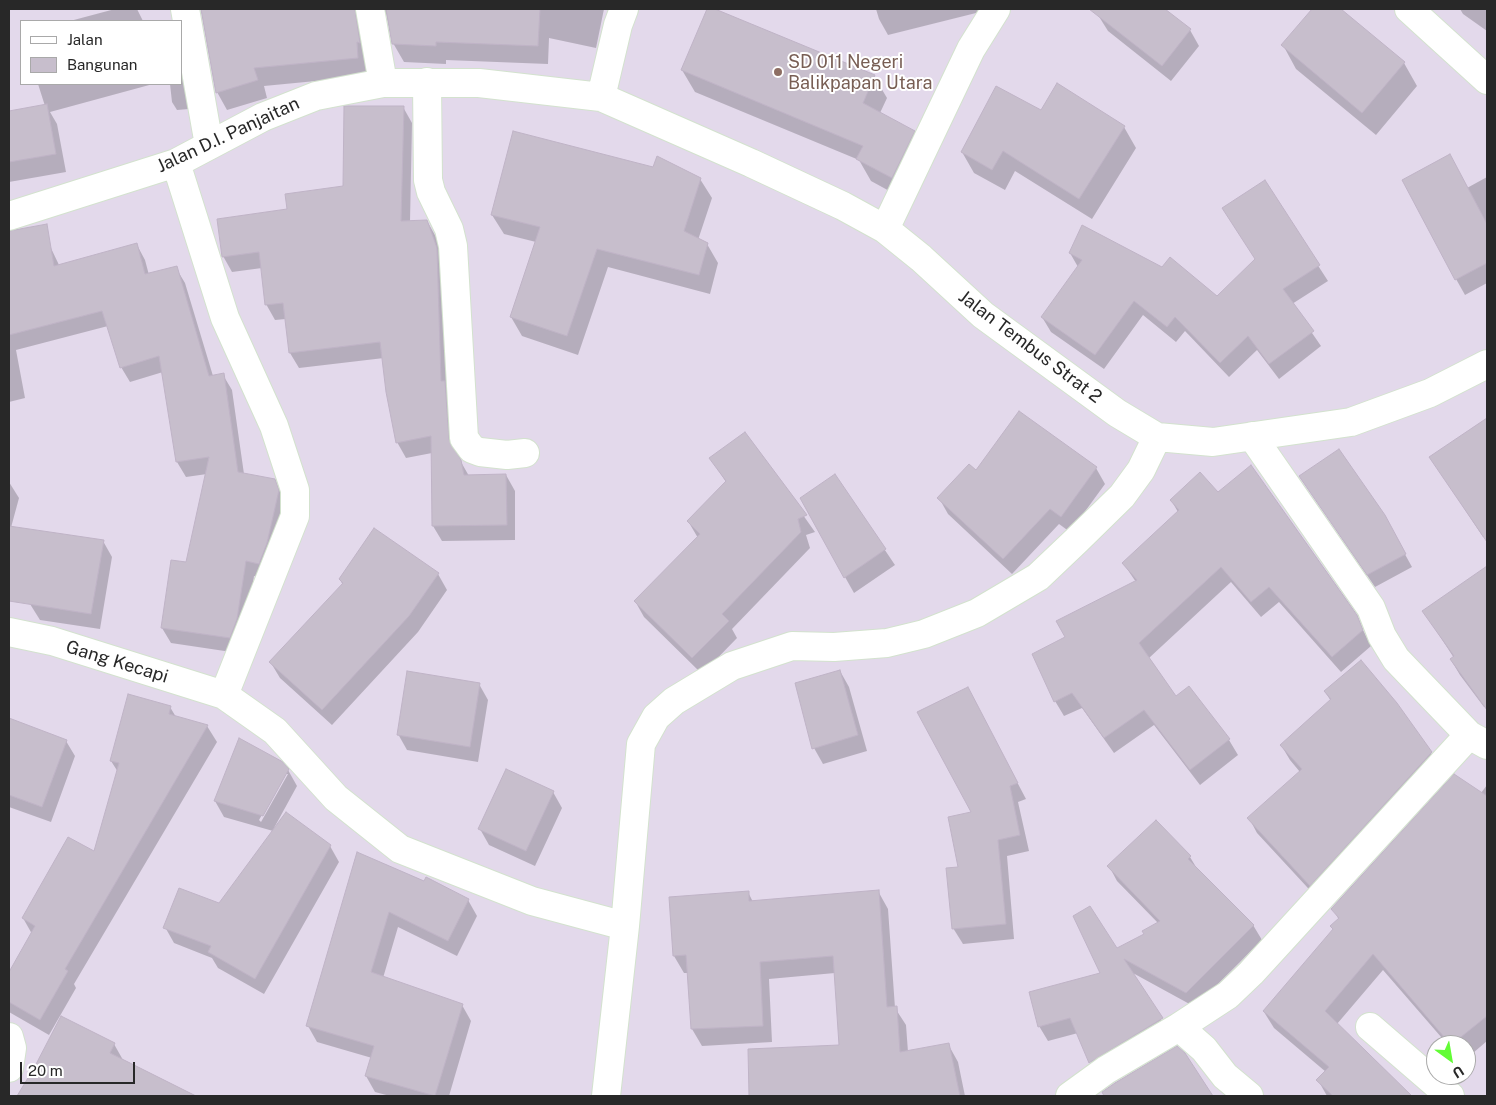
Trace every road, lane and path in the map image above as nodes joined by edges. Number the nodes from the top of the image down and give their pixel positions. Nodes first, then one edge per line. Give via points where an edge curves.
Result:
1 (185, 9) edge
2 (370, 9) edge
3 (624, 9) edge
4 (996, 9) edge
5 (1409, 9) edge
6 (1487, 80) edge
7 (427, 82) junction
8 (382, 83) junction
9 (600, 97) junction
10 (209, 145) junction
11 (176, 163) junction
12 (9, 216) edge
13 (885, 229) junction
14 (1487, 364) edge
15 (1252, 436) junction
16 (1157, 437) junction
17 (525, 453) dead end
18 (9, 632) edge
19 (224, 694) junction
20 (1478, 740) edge
21 (625, 926) junction
22 (1179, 1027) junction
23 (1370, 1027) dead end
24 (9, 1036) edge
25 (9, 1068) edge
26 (606, 1096) edge
27 (1070, 1096) edge
28 (1249, 1096) edge
29 (1450, 1096) edge

1 - 10 street
2 - 8 street
3 - 9 street
4 - 13 street via 971,49
5 - 6 street
7 - 8 street, Jalan D.I. Panjaitan
7 - 9 street, Jalan D.I. Panjaitan via 479,83
7 - 17 street via 428,180 453,246 464,438 472,449 480,452
8 - 10 street, Jalan D.I. Panjaitan via 344,89 291,104
9 - 13 street, Jalan Tembus Strat 2 via 759,167
10 - 11 street, Jalan D.I. Panjaitan
11 - 12 street, Jalan D.I. Panjaitan
11 - 19 street via 225,318 274,426 295,490 295,516
13 - 16 street, Jalan Tembus Strat 2 via 983,314 1117,413
14 - 15 street, Jalan Tembus Strat 2 via 1430,393 1351,422
15 - 16 street, Jalan Tembus Strat 2 via 1213,442
15 - 20 street via 1371,608 1396,659
16 - 21 street via 1122,496 1078,540 1038,577 977,613 924,634 887,643 792,646 732,666 674,701 656,717 641,744
18 - 19 street, Gang Kecapi
19 - 21 street, Gang Kecapi via 275,732 336,798 400,849 532,901
20 - 22 street via 1228,995
21 - 26 street
22 - 27 street via 1106,1070
22 - 28 street via 1204,1049 1225,1076
23 - 29 street
24 - 25 street via 12,1048

